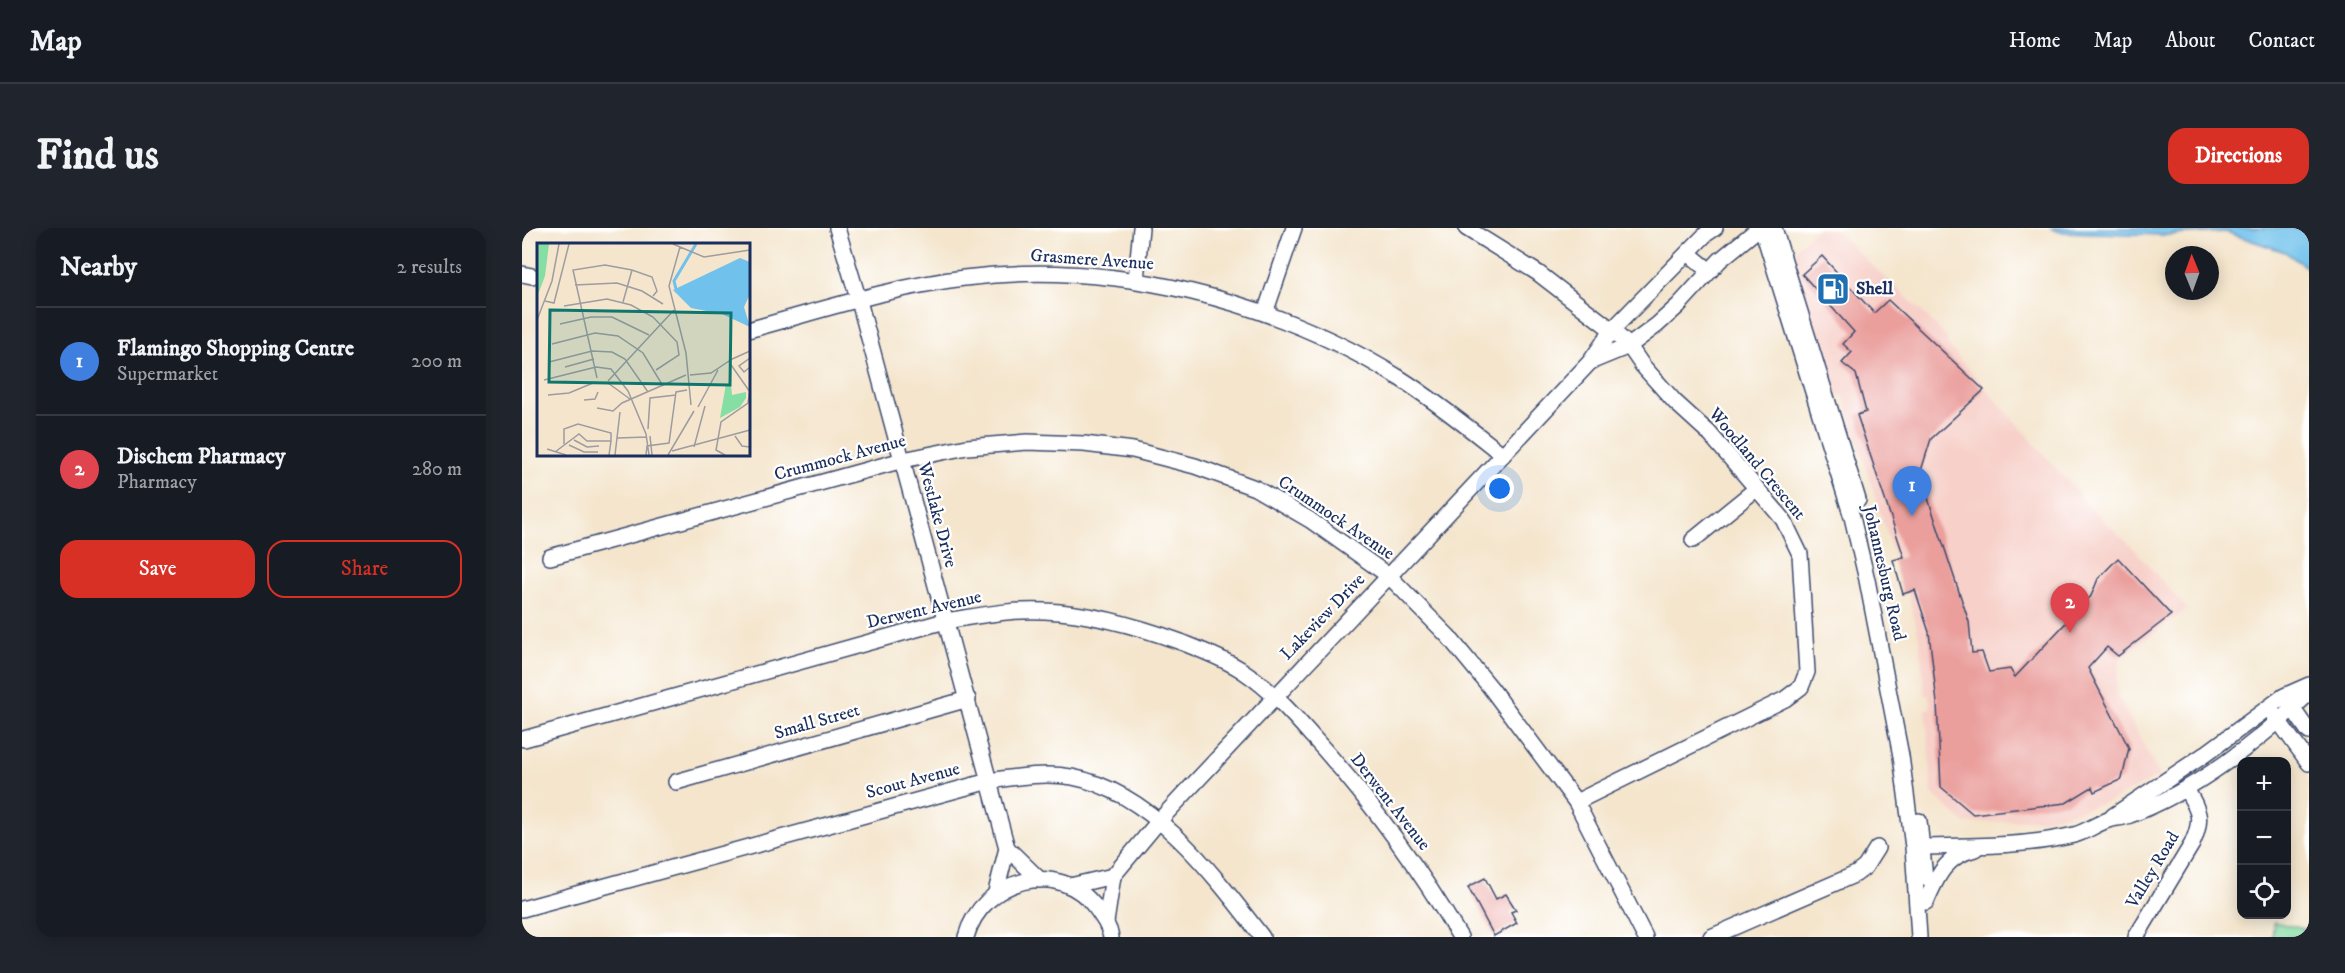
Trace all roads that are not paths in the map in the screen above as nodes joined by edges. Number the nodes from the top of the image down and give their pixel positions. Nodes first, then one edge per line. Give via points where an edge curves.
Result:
1 (837, 228) edge
2 (1142, 228) edge
3 (1294, 228) edge
4 (1466, 228) edge
5 (1715, 228) edge
6 (1760, 228) edge
7 (1774, 228) edge
8 (1688, 253) junction
9 (1710, 271) junction
10 (1136, 280) junction
11 (859, 301) junction
12 (1265, 313) junction
13 (750, 329) edge
14 (1612, 330) junction
15 (1629, 346) junction
16 (1590, 362) junction
17 (1503, 455) junction
18 (903, 460) junction
19 (1756, 489) junction
20 (1694, 540) dead end
21 (550, 557) dead end
22 (1389, 576) junction
23 (945, 621) junction
24 (2309, 684) edge
25 (2309, 693) edge
26 (1276, 696) junction
27 (968, 699) junction
28 (2288, 702) junction
29 (2269, 707) junction
30 (2278, 720) junction
31 (2309, 732) edge
32 (524, 739) dead end
33 (2309, 763) edge
34 (989, 781) junction
35 (676, 782) dead end
36 (2186, 789) junction
37 (1576, 802) junction
38 (2108, 820) junction
39 (1158, 822) junction
40 (1999, 845) junction
41 (1918, 847) junction
42 (1007, 848) junction
43 (1877, 848) dead end
44 (1113, 876) junction
45 (1040, 880) junction
46 (1070, 886) junction
47 (996, 892) junction
48 (1926, 902) junction
49 (522, 909) edge
50 (1110, 932) edge
51 (966, 937) edge
52 (1262, 937) edge
53 (1460, 937) edge
54 (1645, 937) edge
55 (1711, 937) edge
56 (1919, 937) edge
57 (1930, 937) edge
58 (2136, 937) edge

1 - 11 street, Westlake Drive
2 - 10 street
3 - 12 street
4 - 14 street, Woodland Crescent via 1538,273
5 - 8 street, Lakeview Drive
6 - 9 street, Lakeview Drive
6 - 41 street, Johannesburg Road via 1852,517 1878,630
7 - 41 street, Johannesburg Road via 1843,450 1877,578 1899,690
8 - 9 street
8 - 14 street, Lakeview Drive
9 - 15 street, Lakeview Drive via 1678,306
10 - 11 street, Grasmere Avenue via 1059,274 966,277
10 - 12 street, Grasmere Avenue via 1204,294
11 - 13 street, Grasmere Avenue
11 - 18 street, Westlake Drive
12 - 17 street, Grasmere Avenue via 1401,379
14 - 15 street, Woodland Crescent
14 - 16 street, Lakeview Drive
15 - 16 street, Lakeview Drive
15 - 19 street, Woodland Crescent via 1655,381 1708,432
16 - 17 street, Lakeview Drive
17 - 22 street, Lakeview Drive
18 - 21 street, Crummock Avenue
18 - 22 street, Crummock Avenue via 967,447 1027,442 1133,450 1196,466 1255,488 1310,520
18 - 23 street, Westlake Drive
19 - 20 street
19 - 37 street, Woodland Crescent via 1783,519 1800,554 1808,672 1801,687 1785,699
22 - 26 street, Lakeview Drive
22 - 37 street, Crummock Avenue via 1448,636
23 - 26 street, Derwent Avenue via 1044,611 1142,627 1241,670
23 - 27 street, Westlake Drive
23 - 32 street, Derwent Avenue
24 - 28 street
25 - 28 street
26 - 39 street, Lakeview Drive
26 - 53 street, Derwent Avenue via 1396,838
27 - 34 street, Westlake Drive
27 - 35 street, Small Street
28 - 29 street
28 - 30 street
28 - 31 street
29 - 30 street
29 - 38 street
30 - 33 street
30 - 36 street
34 - 39 street, Scout Avenue via 1026,776 1071,777 1133,801
34 - 42 street, Westlake Drive
34 - 49 street, Scout Avenue
36 - 38 street via 2128,816
36 - 58 street, Valley Road via 2198,809 2198,830
37 - 54 street, Crummock Avenue
38 - 40 street via 2076,835
39 - 44 street, Lakeview Drive
39 - 52 street, Scout Avenue via 1196,857
40 - 41 street
40 - 48 street via 1954,858 1939,874
41 - 48 street, Johannesburg Road
41 - 56 street, Johannesburg Road
42 - 45 street
42 - 47 street, Westlake Drive
43 - 55 street via 1856,874
44 - 46 street
44 - 50 street
45 - 46 street
45 - 47 street via 1017,882
46 - 50 street via 1091,901
47 - 51 street via 969,924
48 - 57 street, Johannesburg Road

